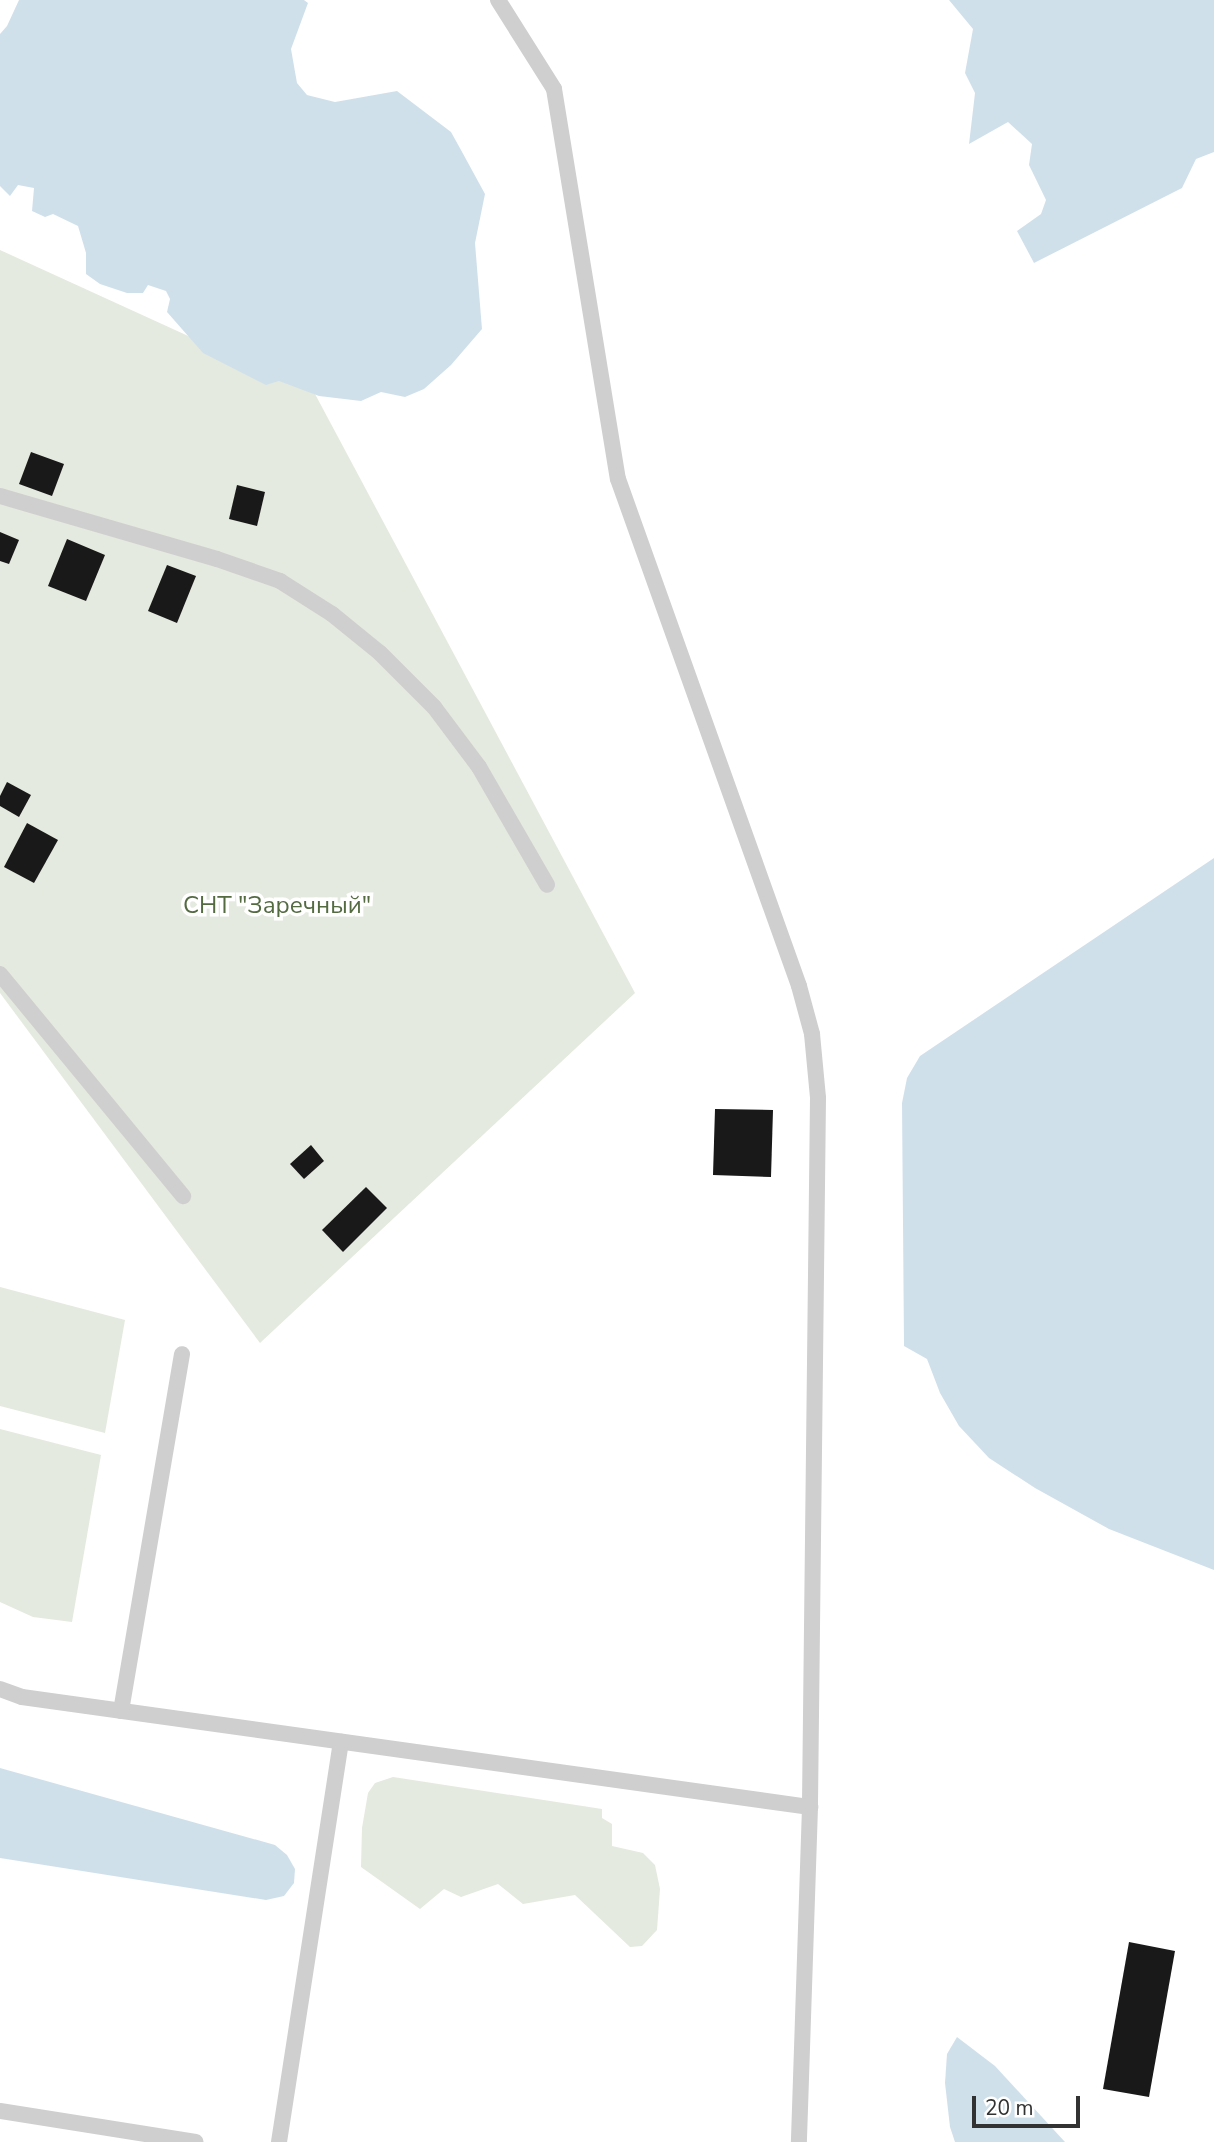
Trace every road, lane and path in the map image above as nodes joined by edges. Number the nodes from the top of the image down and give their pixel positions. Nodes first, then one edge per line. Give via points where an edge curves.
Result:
1 (498, 0) edge
2 (0, 496) edge
3 (547, 885) dead end
4 (0, 974) edge
5 (183, 1196) dead end
6 (182, 1353) dead end
7 (0, 1689) edge
8 (121, 1711) junction
9 (341, 1742) junction
10 (810, 1807) junction
11 (0, 2111) edge
12 (197, 2142) edge
13 (279, 2142) edge
14 (799, 2142) edge

1 - 10 lane via 554,89 618,479 799,986 812,1034 818,1098
2 - 3 lane via 218,559 279,581 332,614 380,653 434,707 479,767
4 - 5 lane
6 - 8 lane
7 - 8 lane via 22,1698
8 - 9 lane
9 - 10 lane
9 - 13 lane
10 - 14 lane
11 - 12 lane

